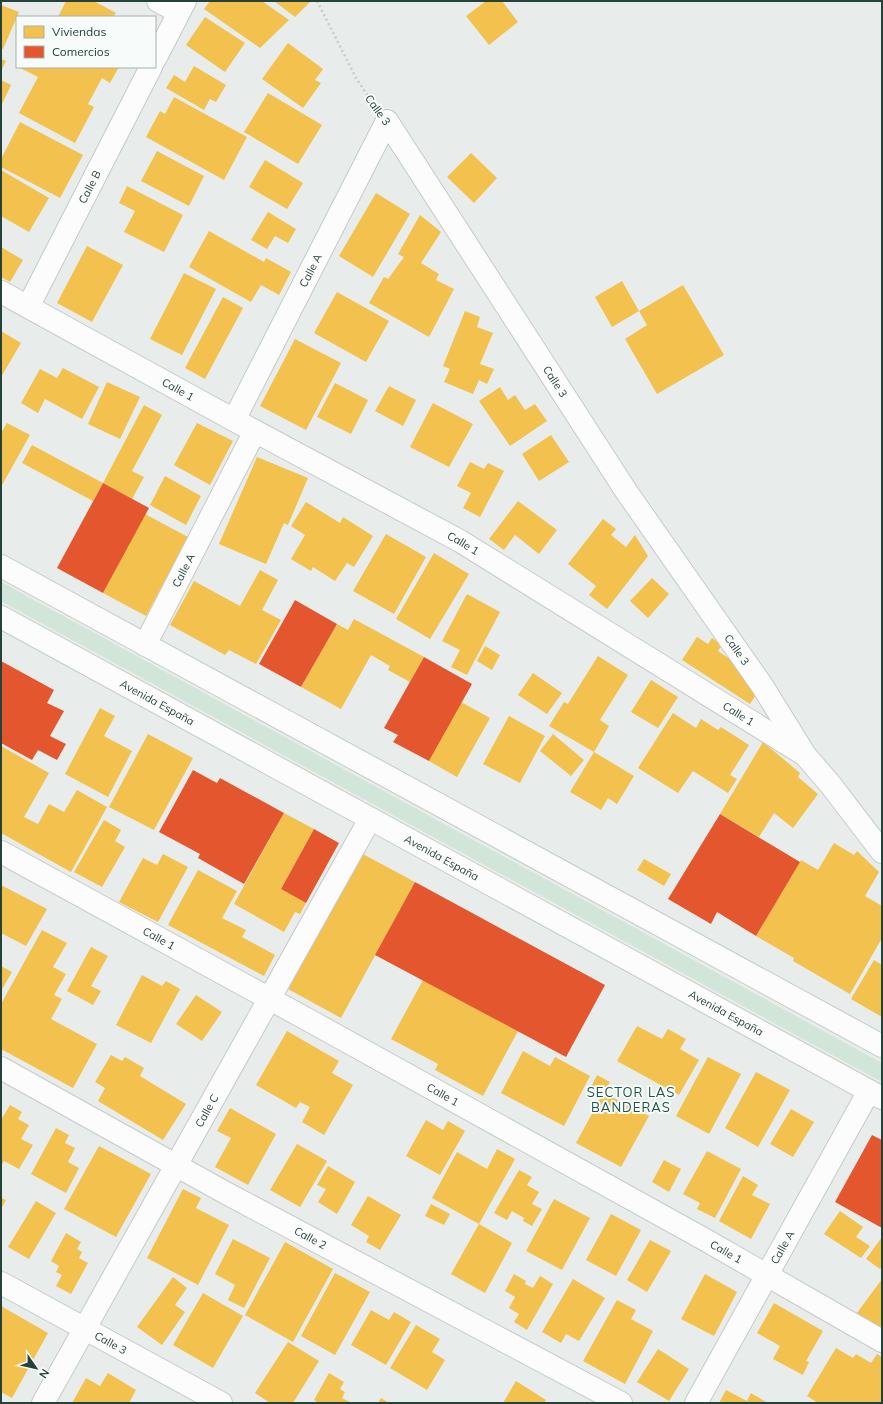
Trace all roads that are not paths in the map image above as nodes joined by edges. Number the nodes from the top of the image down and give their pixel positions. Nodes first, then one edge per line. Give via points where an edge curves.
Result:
1 (158, 1) edge
2 (182, 6) edge
3 (156, 57) edge
4 (150, 68) edge
5 (387, 121) joint
6 (1, 292) edge
7 (28, 307) junction
8 (234, 420) junction
9 (255, 431) junction
10 (1, 566) edge
11 (1, 617) edge
12 (145, 645) junction
13 (805, 754) junction
14 (370, 819) junction
15 (1, 852) edge
16 (882, 852) edge
17 (270, 999) junction
18 (882, 1046) edge
19 (1, 1068) edge
20 (876, 1094) edge
21 (177, 1165) junction
22 (767, 1275) junction
23 (1, 1283) edge
24 (85, 1329) junction
25 (882, 1341) edge
26 (43, 1403) edge
27 (221, 1403) edge
28 (621, 1403) edge
29 (696, 1403) edge

1 - 2 street
2 - 3 street
4 - 7 street, Calle B
5 - 8 street, Calle A
5 - 13 street, Calle 3 via 626,491 764,688
6 - 7 street, Calle 1
7 - 8 street, Calle 1
8 - 9 street, Calle 1
9 - 12 street, Calle A
9 - 13 street, Calle 1 via 460,541
10 - 12 street
11 - 14 street, Avenida España
12 - 18 street
13 - 16 street, Calle 1
14 - 17 street, Calle C
14 - 20 street, Avenida España
15 - 17 street, Calle 1
17 - 21 street, Calle C
17 - 22 street, Calle 1
19 - 21 street, Calle 2
20 - 22 street, Calle A
21 - 24 street, Calle C
21 - 28 street, Calle 2 via 238,1200
22 - 25 street, Calle 1
22 - 29 street, Calle A
23 - 24 street, Calle 3
24 - 26 street, Calle C
24 - 27 street, Calle 3

